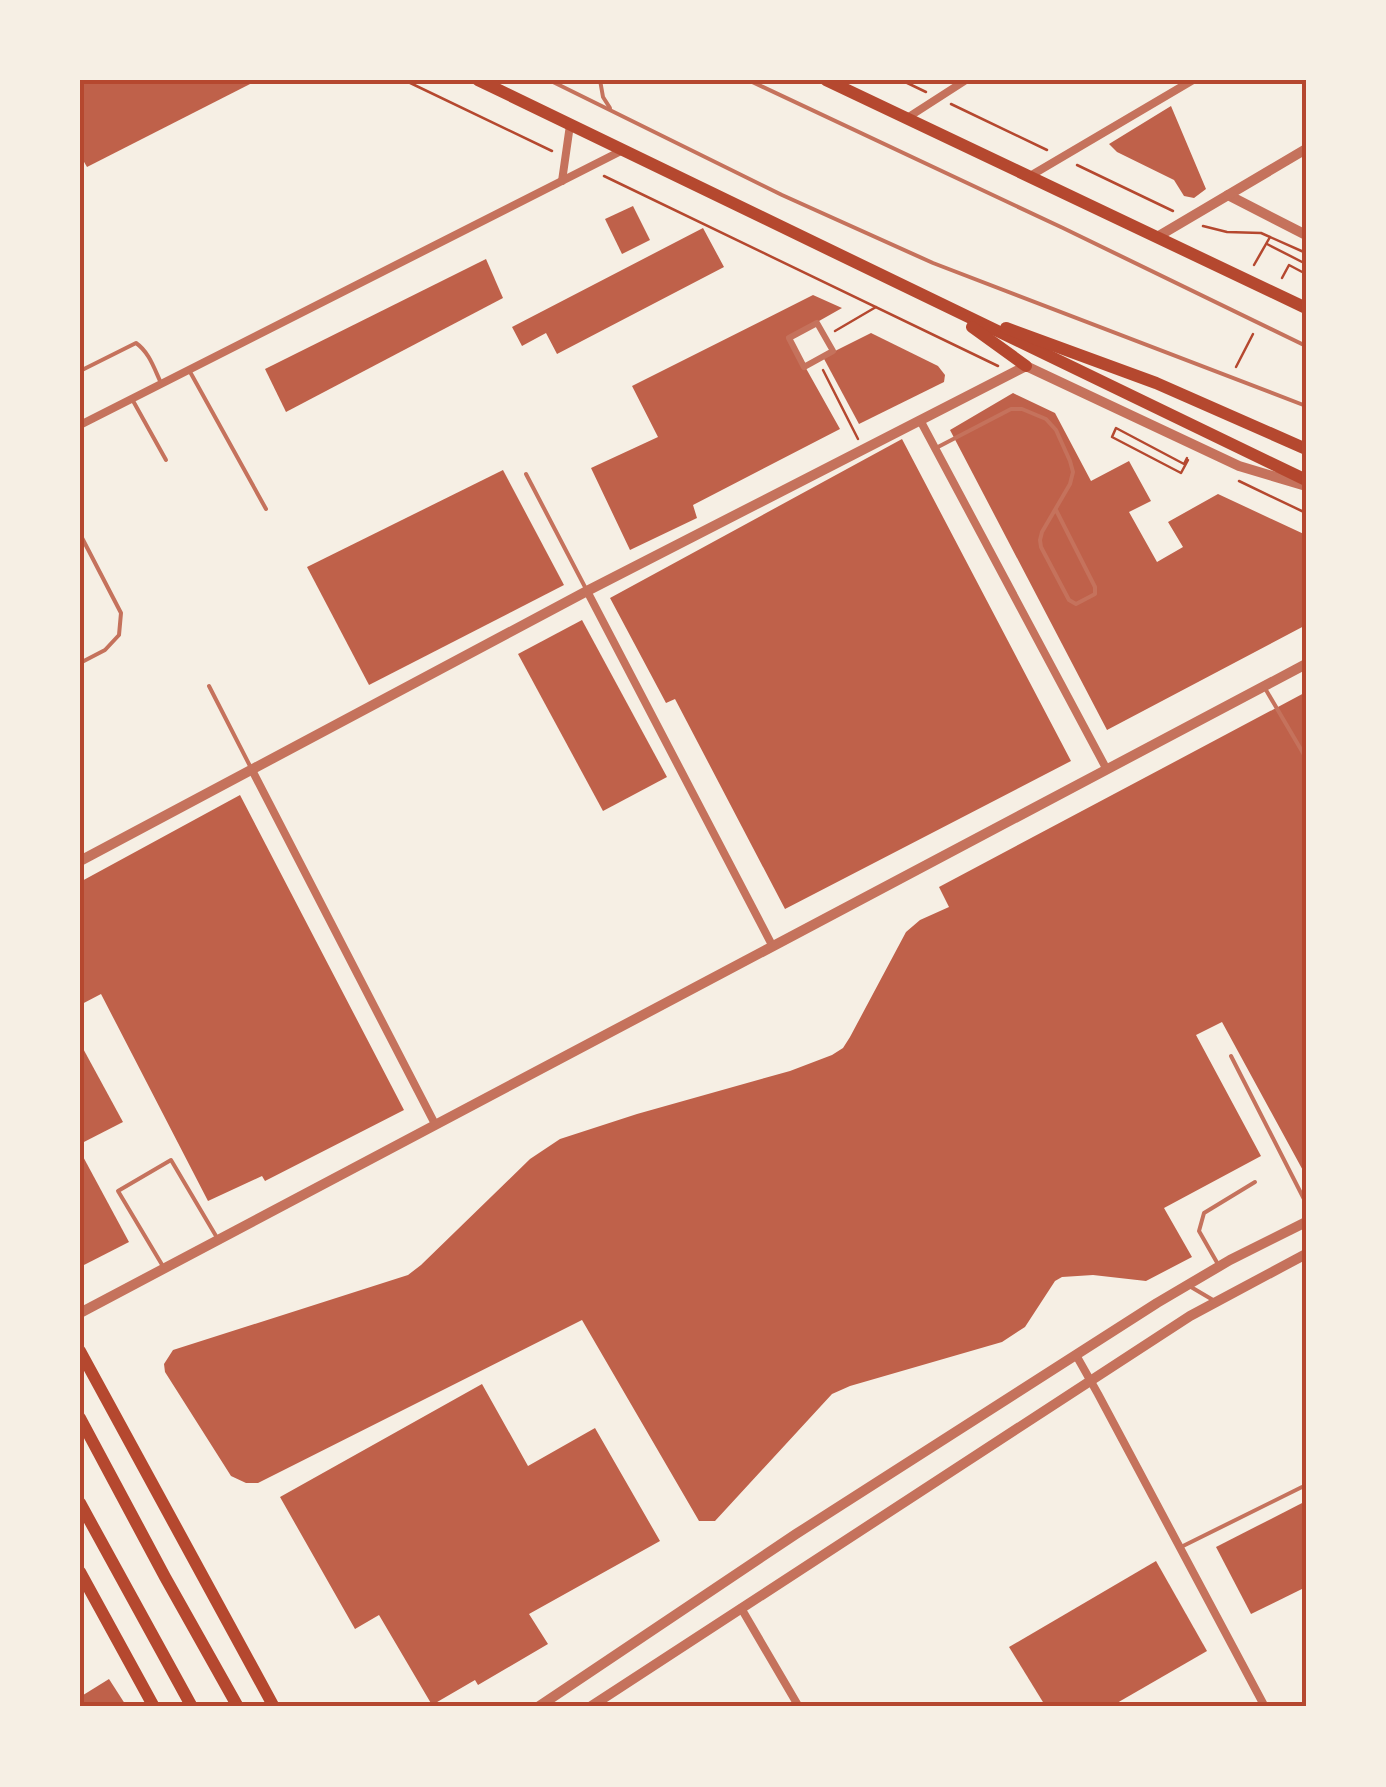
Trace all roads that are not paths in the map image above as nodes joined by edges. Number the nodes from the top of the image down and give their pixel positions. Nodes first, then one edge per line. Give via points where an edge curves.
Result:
1 (478, 80) edge
2 (549, 80) edge
3 (600, 80) edge
4 (748, 80) edge
5 (826, 80) edge
6 (966, 80) edge
7 (1192, 80) edge
8 (610, 108) junction
9 (907, 118) junction
10 (570, 124) junction
11 (623, 150) junction
12 (1306, 150) edge
13 (1030, 176) junction
14 (562, 181) junction
15 (1228, 195) junction
16 (1306, 235) edge
17 (1157, 237) junction
18 (942, 305) junction
19 (1306, 308) edge
20 (1306, 346) edge
21 (818, 360) joint
22 (1026, 366) junction
23 (80, 370) edge
24 (189, 370) junction
25 (161, 384) junction
26 (132, 399) junction
27 (1306, 406) edge
28 (920, 420) junction
29 (80, 425) edge
30 (935, 448) junction
31 (1306, 448) edge
32 (166, 460) dead end
33 (526, 474) dead end
34 (1306, 483) edge
35 (266, 508) dead end
36 (1056, 510) junction
37 (80, 534) edge
38 (588, 592) junction
39 (80, 663) edge
40 (1306, 664) edge
41 (209, 686) dead end
42 (1263, 686) junction
43 (1306, 758) edge
44 (1106, 768) junction
45 (252, 770) junction
46 (80, 861) edge
47 (772, 945) junction
48 (1231, 1056) dead end
49 (435, 1124) junction
50 (1255, 1182) dead end
51 (1306, 1203) edge
52 (1306, 1222) edge
53 (218, 1239) junction
54 (1306, 1254) edge
55 (1219, 1266) junction
56 (164, 1268) junction
57 (1188, 1284) junction
58 (1215, 1301) junction
59 (80, 1313) edge
60 (80, 1351) edge
61 (1076, 1355) junction
62 (1092, 1382) junction
63 (80, 1418) edge
64 (1302, 1487) dead end
65 (80, 1503) edge
66 (1180, 1548) junction
67 (80, 1572) edge
68 (741, 1608) junction
69 (154, 1707) edge
70 (192, 1707) edge
71 (238, 1707) edge
72 (274, 1707) edge
73 (538, 1707) edge
74 (590, 1707) edge
75 (798, 1707) edge
76 (1264, 1707) edge

1 - 10 main road
2 - 8 lane
3 - 8 lane
4 - 20 lane
5 - 9 main road
6 - 9 street
7 - 13 street
8 - 27 lane via 934,263
9 - 13 main road
10 - 11 main road
10 - 14 street
11 - 14 street
11 - 18 main road
12 - 15 street
13 - 17 main road
14 - 24 street
15 - 16 street
15 - 17 street
17 - 19 main road
18 - 22 main road
18 - 31 main road via 1156,383
18 - 34 main road
21 - 21 street via 804,367 789,338 817,323 833,352
22 - 28 street
22 - 34 street via 1239,466
23 - 25 lane via 136,343
24 - 25 street
24 - 35 lane
25 - 26 street
26 - 29 street
26 - 32 lane
28 - 30 street
28 - 38 street
30 - 36 lane via 1011,409 1041,416 1056,430 1072,466
30 - 44 street
33 - 38 lane
36 - 36 lane via 1040,544 1076,604 1096,591
37 - 39 lane via 120,613 119,635
38 - 45 street
38 - 47 street
40 - 42 street
41 - 45 lane
42 - 43 lane
42 - 44 street
44 - 47 street
45 - 46 street
45 - 49 street
47 - 49 street
48 - 51 lane
49 - 53 street
50 - 55 lane via 1204,1213 1199,1231
52 - 55 street
53 - 56 street
53 - 56 lane via 172,1160 118,1190
54 - 58 street
55 - 57 street
56 - 59 street
57 - 58 lane
57 - 61 street
58 - 62 street
60 - 72 main road
61 - 62 street
61 - 73 street
62 - 66 street
62 - 68 street
63 - 71 main road
64 - 66 lane
65 - 70 main road
66 - 76 street
67 - 69 main road
68 - 74 street
68 - 75 street

